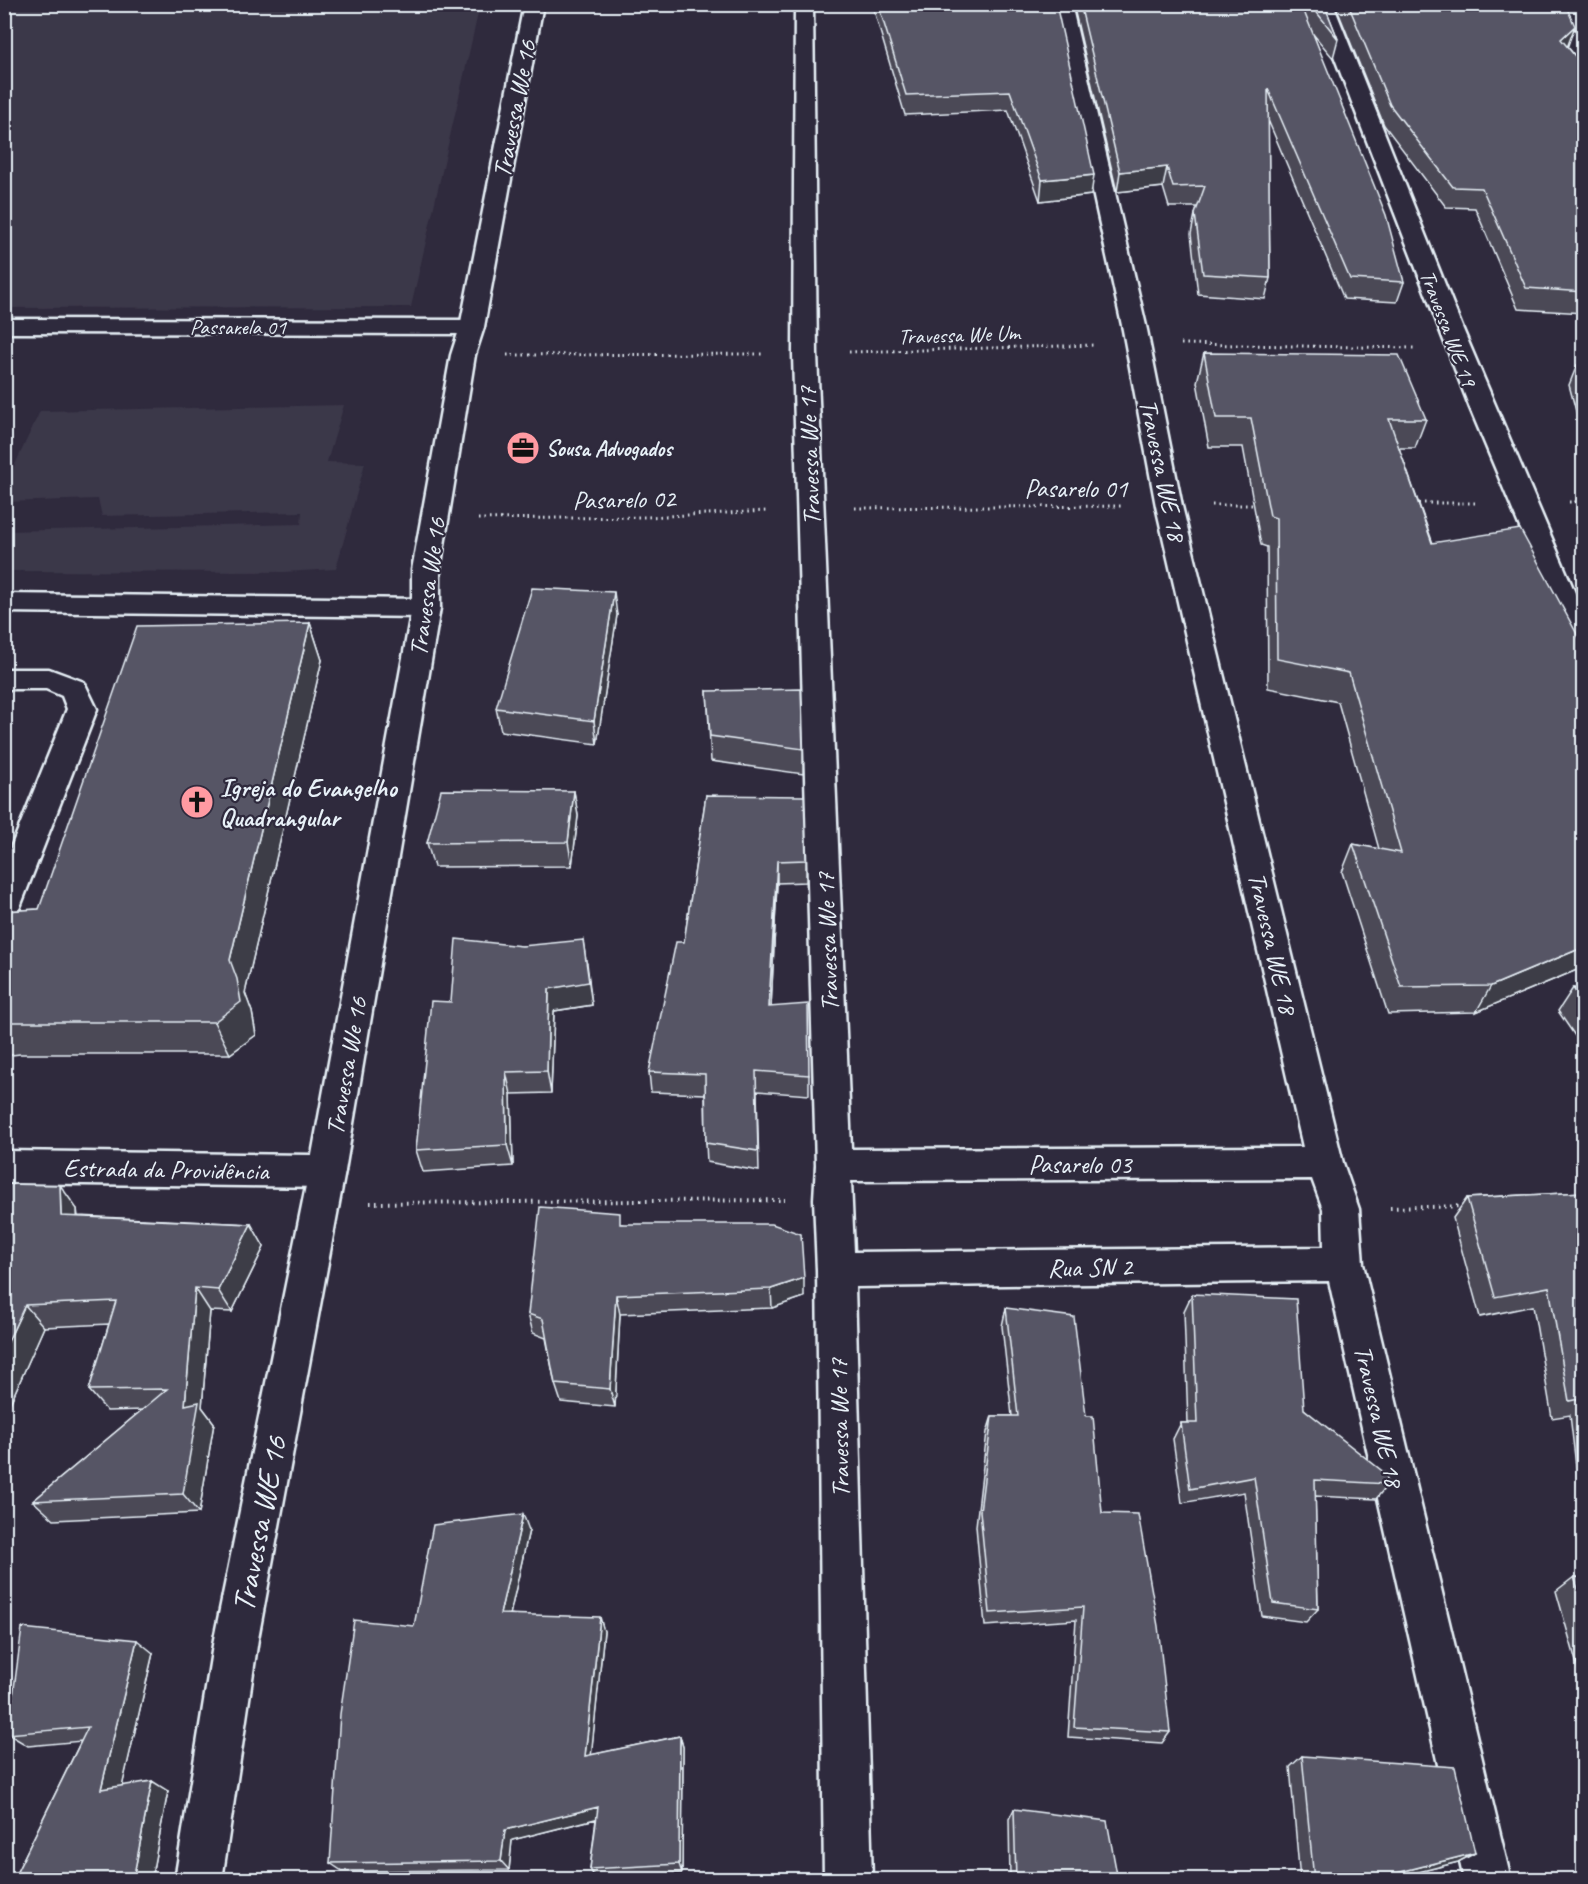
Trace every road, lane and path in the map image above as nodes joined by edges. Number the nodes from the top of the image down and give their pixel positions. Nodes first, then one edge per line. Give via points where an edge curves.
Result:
1 (534, 4) edge
2 (804, 4) edge
3 (1061, 4) edge
4 (1323, 4) edge
5 (1570, 4) edge
6 (1584, 26) edge
7 (4, 326) edge
8 (472, 327) junction
9 (1138, 344) junction
10 (1457, 349) junction
11 (805, 354) junction
12 (463, 355) junction
13 (1520, 502) junction
14 (1404, 504) edge
15 (1265, 505) edge
16 (1169, 506) junction
17 (812, 509) junction
18 (437, 517) junction
19 (4, 603) edge
20 (426, 608) junction
21 (1584, 647) edge
22 (4, 679) edge
23 (4, 907) edge
24 (1325, 1163) junction
25 (4, 1167) edge
26 (833, 1182) junction
27 (324, 1187) junction
28 (1468, 1206) edge
29 (1341, 1209) junction
30 (1344, 1264) junction
31 (836, 1270) junction
32 (198, 1880) edge
33 (848, 1880) edge
34 (1488, 1880) edge

1 - 8 street, Travessa We 16
2 - 11 street, Travessa We 17
3 - 9 street, Travessa WE 18
4 - 10 street, Travessa WE 19
5 - 6 street
7 - 8 street, Passarela 01
8 - 12 street, Travessa We 16
9 - 10 path, Travessa We Um
9 - 11 path, Travessa We Um
9 - 16 street, Travessa WE 18
10 - 13 street, Travessa WE 19
11 - 12 path, Travessa We Um
11 - 17 street, Travessa We 17
12 - 18 street, Travessa We 16
13 - 14 path
13 - 21 street, Travessa WE 19
15 - 16 path, Pasarelo 01
16 - 17 path, Pasarelo 01
16 - 24 street, Travessa WE 18
17 - 18 path, Pasarelo 02 via 647,517
17 - 26 street, Travessa We 17
18 - 20 street, Travessa We 16 via 426,570
19 - 20 street
20 - 27 street, Travessa We 16
22 - 23 street via 49,679 74,689 82,709
24 - 26 street, Pasarelo 03
24 - 29 street, Travessa WE 18
25 - 27 street, Estrada da Providência
26 - 27 path
26 - 31 street, Travessa We 17
27 - 32 street, Travessa WE 16 via 236,1639
28 - 29 path
29 - 30 street, Travessa WE 18
30 - 31 street, Rua SN 2
30 - 34 street, Travessa WE 18
31 - 33 street, Travessa We 17

